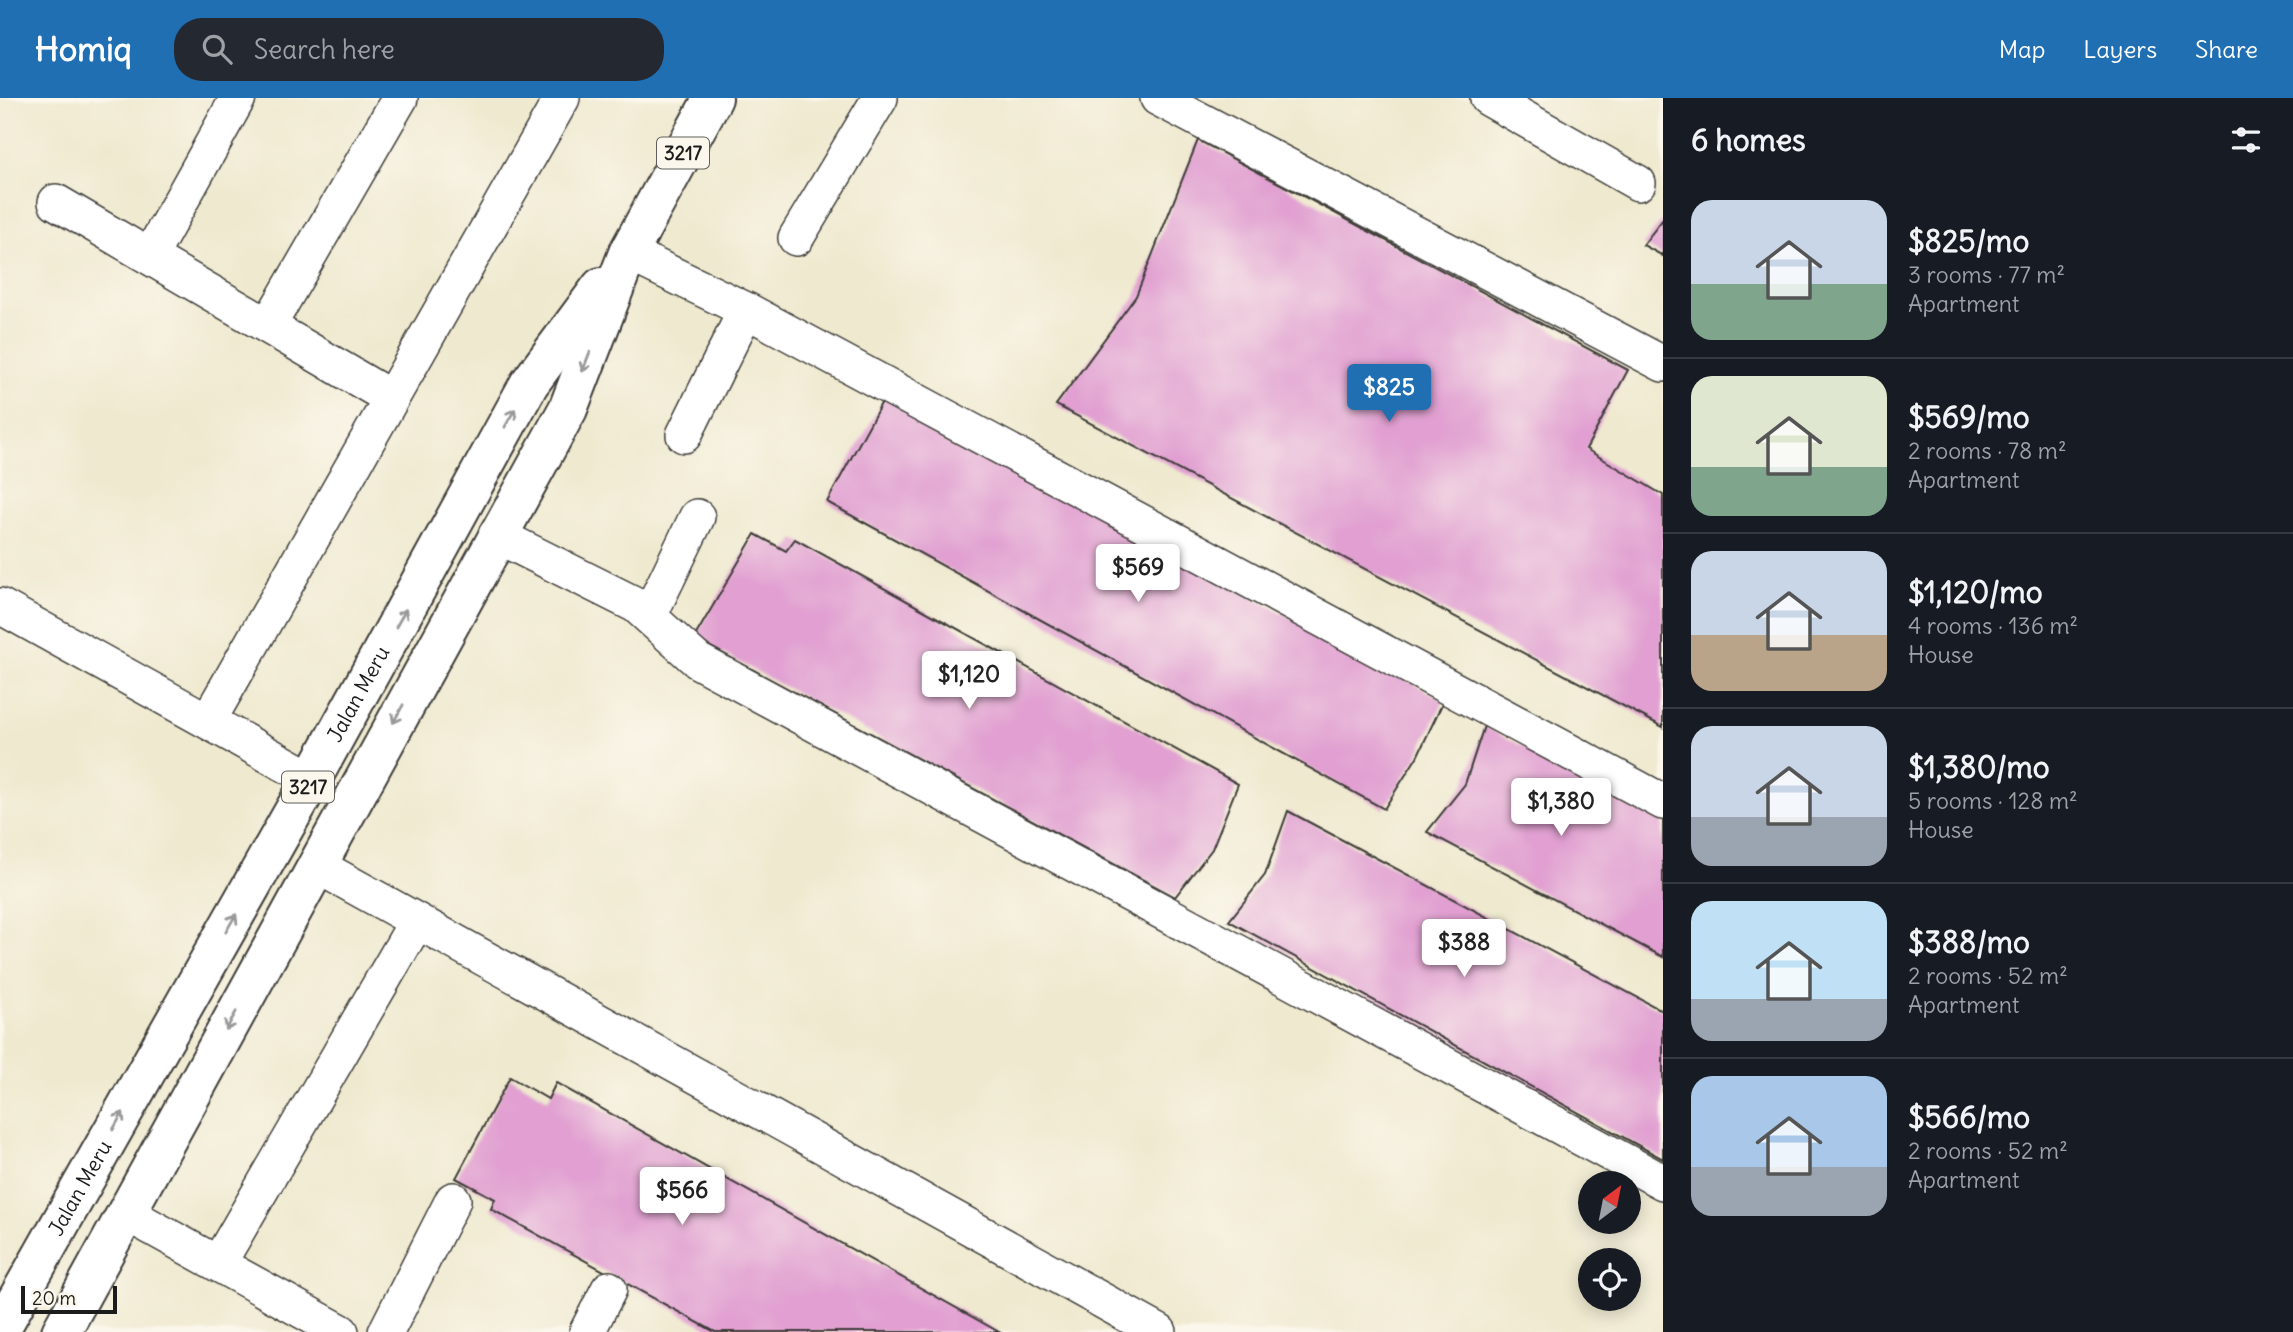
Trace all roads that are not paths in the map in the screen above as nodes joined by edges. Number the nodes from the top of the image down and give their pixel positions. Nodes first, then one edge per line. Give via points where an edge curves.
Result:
1 (238, 98) edge
2 (400, 98) edge
3 (562, 98) edge
4 (713, 98) edge
5 (880, 98) edge
6 (1158, 98) edge
7 (1488, 98) edge
8 (1639, 183) dead end
9 (56, 202) dead end
10 (796, 238) dead end
11 (628, 253) junction
12 (149, 256) junction
13 (746, 310) junction
14 (268, 326) junction
15 (1663, 364) edge
16 (391, 398) junction
17 (684, 435) dead end
18 (697, 517) dead end
19 (496, 535) junction
20 (0, 606) edge
21 (649, 617) junction
22 (208, 721) junction
23 (312, 779) junction
24 (1663, 802) edge
25 (316, 865) junction
26 (417, 921) junction
27 (1663, 1182) edge
28 (453, 1199) dead end
29 (126, 1213) junction
30 (218, 1264) junction
31 (609, 1289) dead end
32 (0, 1330) edge
33 (61, 1332) edge
34 (341, 1332) edge
35 (386, 1332) edge
36 (587, 1332) edge
37 (1159, 1332) edge

1 - 12 street
2 - 14 street
3 - 16 street
4 - 11 main road, Jalan Meru / 3217
5 - 10 street
6 - 15 street
7 - 8 street
9 - 12 street
11 - 13 street
11 -> 19 main road, Jalan Meru / 3217 via 568,408
23 -> 11 main road, Jalan Meru / 3217 via 528,384
12 - 14 street
13 - 17 street
13 - 24 street
14 - 16 street
16 - 22 street
18 - 21 street
19 - 21 street via 636,605
19 -> 25 main road, Jalan Meru / 3217
20 - 22 street
21 - 27 street via 698,661
22 - 23 street
32 -> 23 main road, Jalan Meru / 3217
25 - 26 street
25 -> 29 main road, Jalan Meru / 3217
26 - 30 street
26 - 37 street
28 - 35 street
29 - 30 street
29 - 33 main road, Jalan Meru / 3217
30 - 34 street
31 - 36 street

